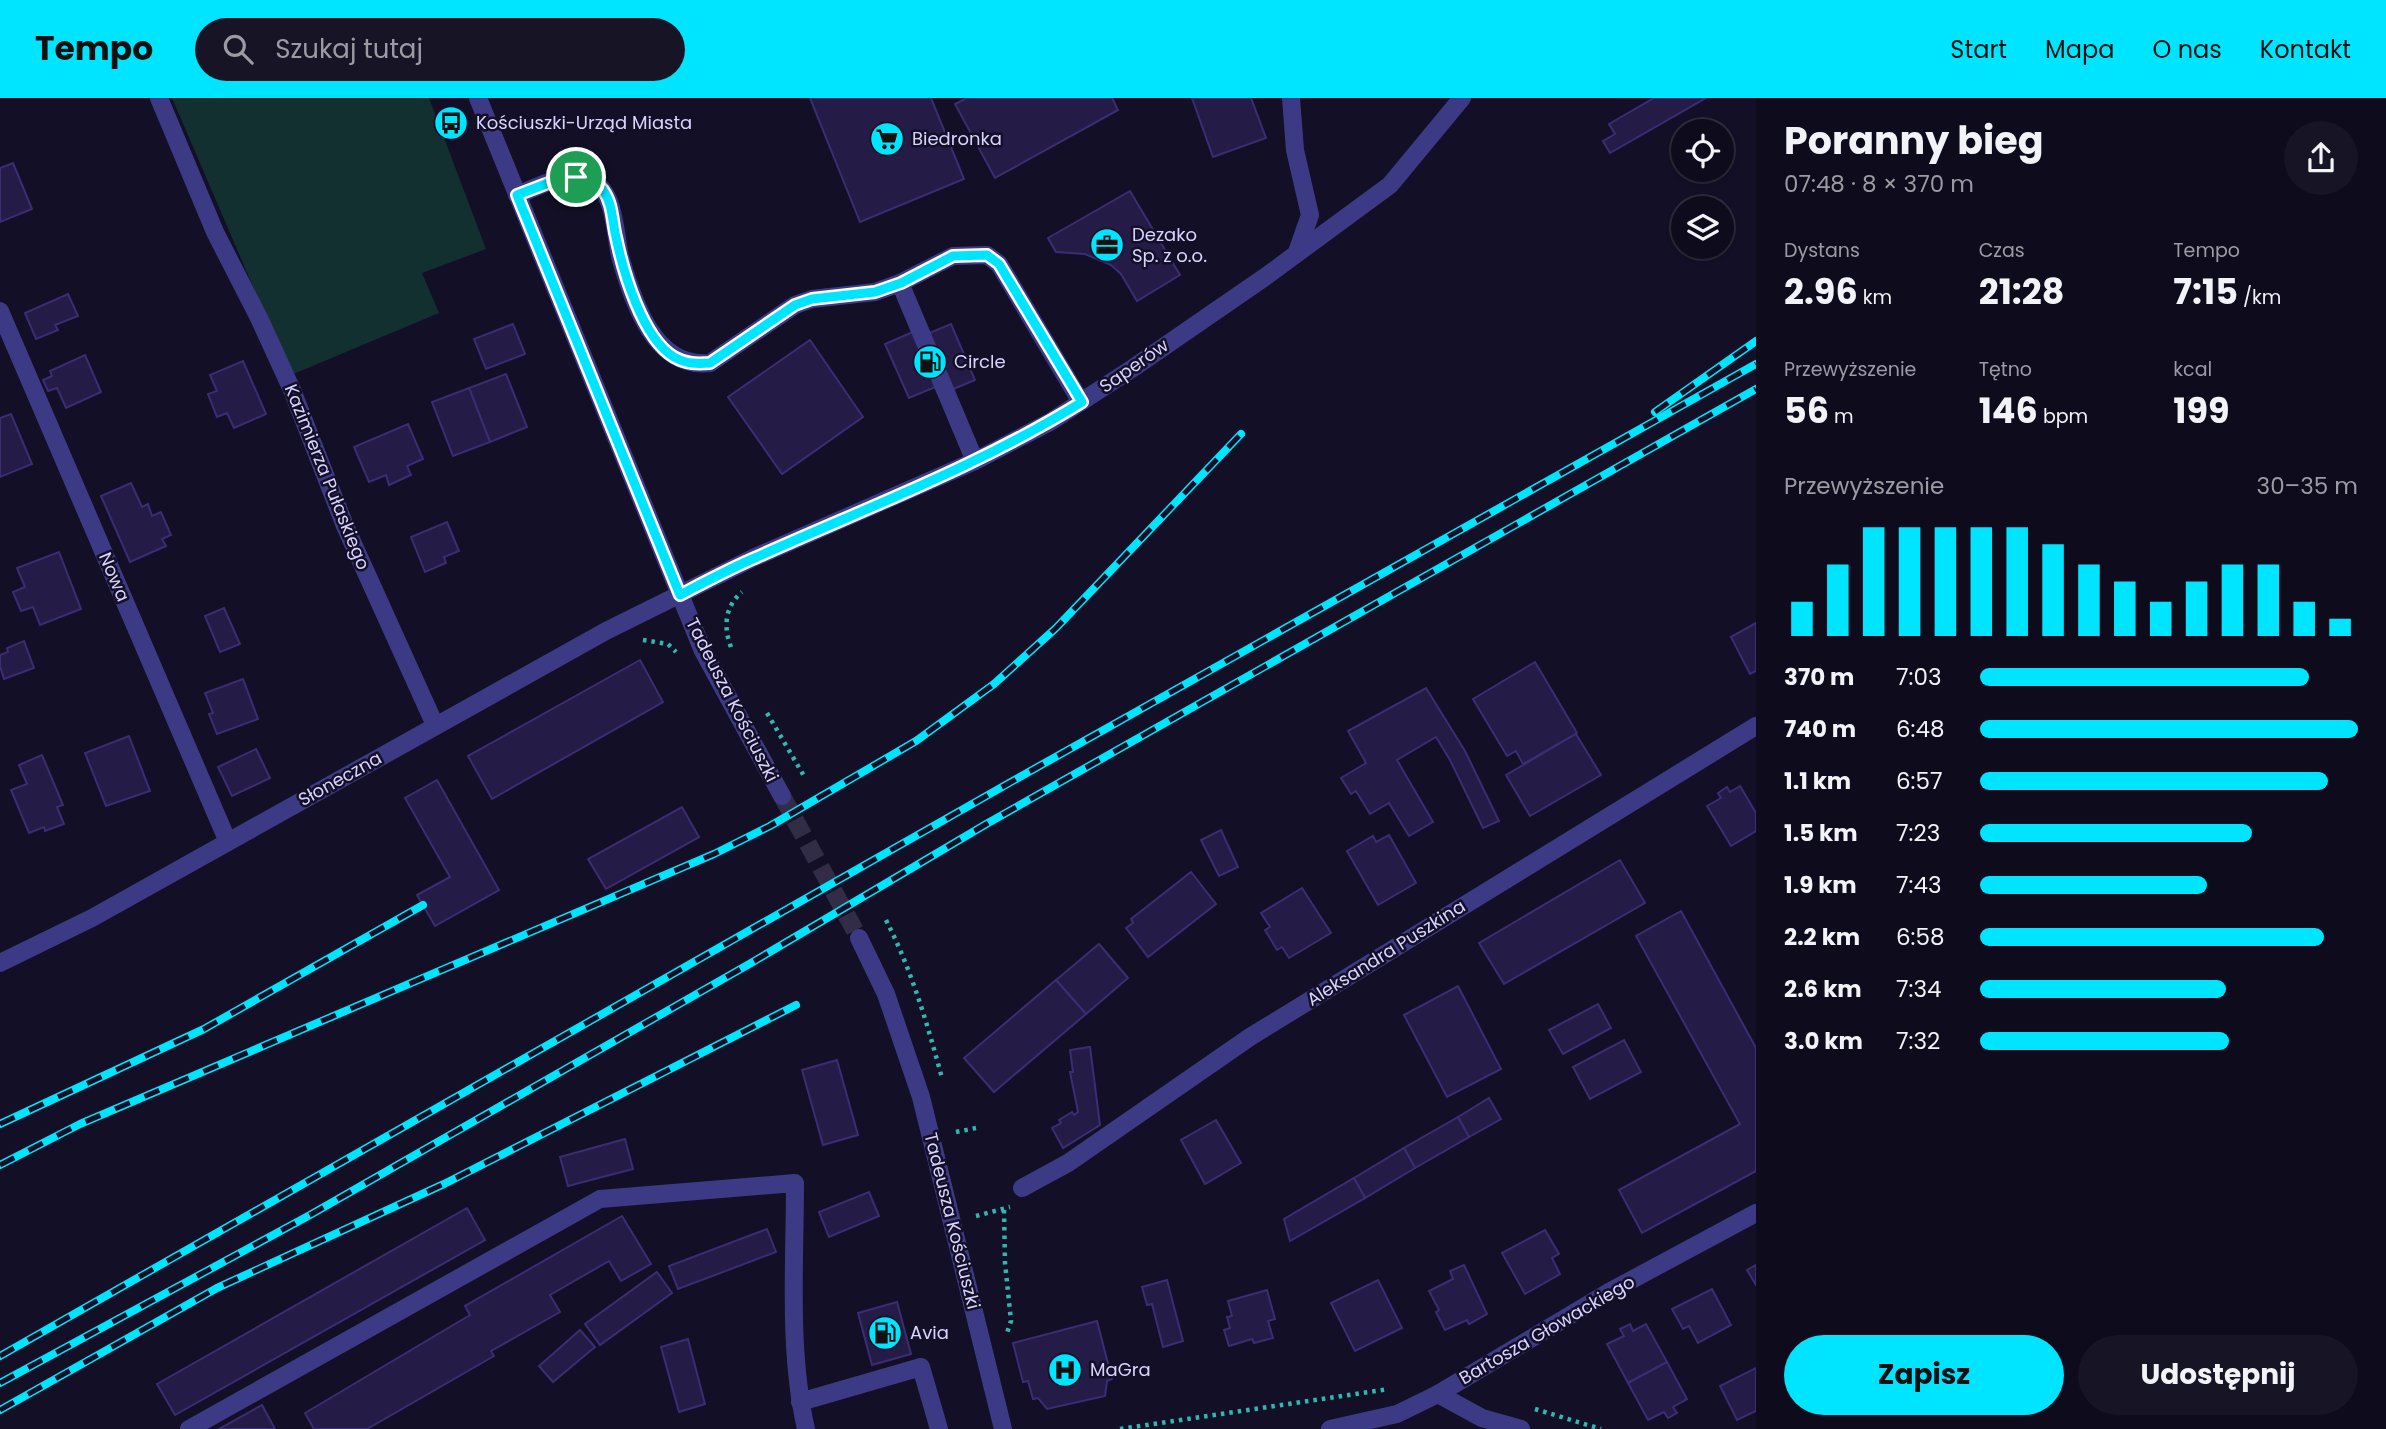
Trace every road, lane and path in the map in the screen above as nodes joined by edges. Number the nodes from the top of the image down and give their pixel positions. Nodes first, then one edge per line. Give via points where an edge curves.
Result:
1 (159, 98) edge
2 (478, 98) edge
3 (1291, 98) edge
4 (1462, 98) edge
5 (517, 195) junction
6 (1297, 252) junction
7 (901, 283) junction
8 (0, 312) edge
9 (1082, 402) junction
10 (975, 461) junction
11 (748, 588) dead end
12 (680, 595) junction
13 (727, 639) dead end
14 (638, 641) dead end
15 (683, 661) dead end
16 (435, 725) junction
17 (1756, 726) edge
18 (782, 796) tunnel mouth
19 (228, 842) junction
20 (859, 938) tunnel mouth
21 (0, 963) edge
22 (976, 1128) dead end
23 (956, 1132) dead end
24 (1022, 1188) dead end
25 (1756, 1213) edge
26 (975, 1216) dead end
27 (1005, 1336) dead end
28 (1393, 1388) dead end
29 (1438, 1394) junction
30 (800, 1402) junction
31 (1522, 1405) dead end
32 (189, 1429) edge
33 (806, 1429) edge
34 (939, 1429) edge
35 (1003, 1429) edge
36 (1120, 1429) edge
37 (1330, 1429) edge
38 (1521, 1429) edge
39 (1601, 1429) edge

1 - 16 street, Kazimierza Pułaskiego via 215,232 292,390 345,526
2 - 5 street, Tadeusza Kościuszki
3 - 6 street via 1295,150 1310,215
4 - 6 street, Saperów via 1390,184
5 - 7 street via 564,177 587,178 597,184 610,205 622,261 645,321 671,356 696,365 721,357 795,305 875,292
5 - 12 street, Tadeusza Kościuszki
6 - 9 street, Saperów
7 - 9 street via 953,256 987,255 999,264
7 - 10 street
8 - 19 street, Nowa
9 - 10 street, Saperów
10 - 12 street, Saperów
11 - 13 path via 729,609
12 - 16 street, Słoneczna
12 - 18 street, Tadeusza Kościuszki via 703,651
14 - 15 path via 668,644
16 - 19 street, Słoneczna
17 - 24 street, Aleksandra Puszkina via 1250,1037 1068,1163
19 - 21 street, Słoneczna
20 - 35 street, Tadeusza Kościuszki via 886,994 921,1097
22 - 23 path
25 - 29 street, Bartosza Głowackiego via 1609,1292
26 - 27 path via 1003,1210 1011,1321
28 - 36 path
29 - 37 street, Bartosza Głowackiego via 1397,1415
29 - 38 street via 1482,1418
30 - 32 street via 795,1183 600,1199
30 - 33 street
30 - 34 street via 921,1367
31 - 39 path

